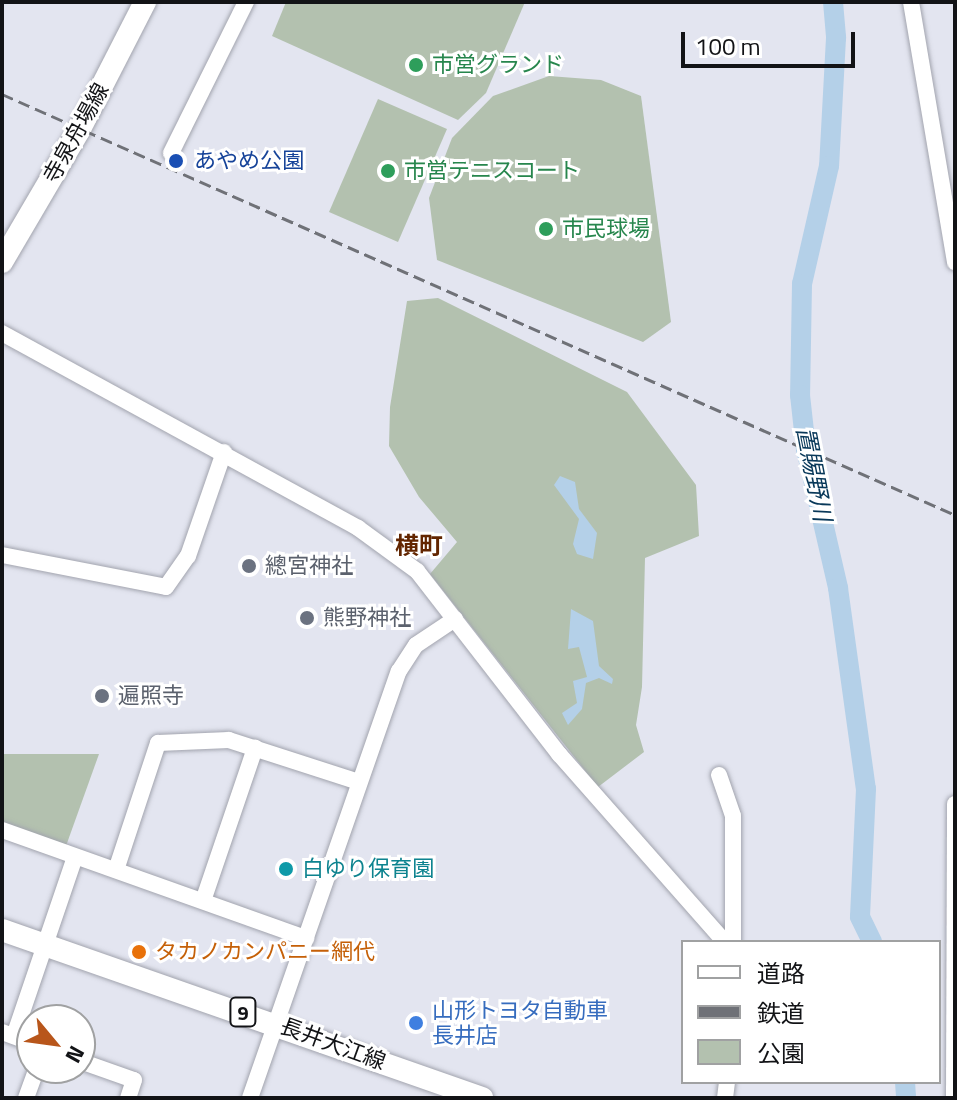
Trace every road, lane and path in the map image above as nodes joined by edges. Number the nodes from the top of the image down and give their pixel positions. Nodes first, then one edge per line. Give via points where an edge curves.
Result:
1 (145, 2) edge
2 (246, 2) edge
3 (911, 2) edge
4 (171, 153) dead end
5 (2, 262) edge
6 (955, 262) edge
7 (2, 333) edge
8 (224, 452) junction
9 (2, 555) edge
10 (455, 619) junction
11 (255, 748) junction
12 (719, 775) dead end
13 (359, 782) junction
14 (955, 804) edge
15 (2, 830) edge
16 (75, 857) junction
17 (116, 870) junction
18 (203, 901) junction
19 (2, 930) edge
20 (306, 938) junction
21 (723, 940) edge
22 (733, 940) edge
23 (953, 940) edge
24 (45, 944) junction
25 (277, 1024) junction
26 (8, 1034) edge
27 (96, 1067) edge
28 (128, 1098) edge
29 (250, 1098) edge
30 (482, 1098) edge
31 (954, 1098) edge

1 - 5 main road, 寺泉舟場線 via 80,129
2 - 4 street
3 - 6 street
7 - 8 street
8 - 9 street via 188,556 166,587
8 - 10 street via 358,528 417,571
10 - 13 street via 416,645 399,671
10 - 21 street via 559,754
11 - 13 street
11 - 17 street via 229,740 158,743
11 - 18 street
12 - 22 street via 733,816
13 - 20 street
14 - 23 street
15 - 16 street
16 - 17 street
16 - 24 street
17 - 18 street
18 - 20 street
19 - 24 main road, 長井大江線 / 9
20 - 25 street
23 - 31 street
24 - 25 main road, 長井大江線 / 9
24 - 26 street
25 - 29 street
25 - 30 main road, 長井大江線 / 9
27 - 28 street via 134,1080

